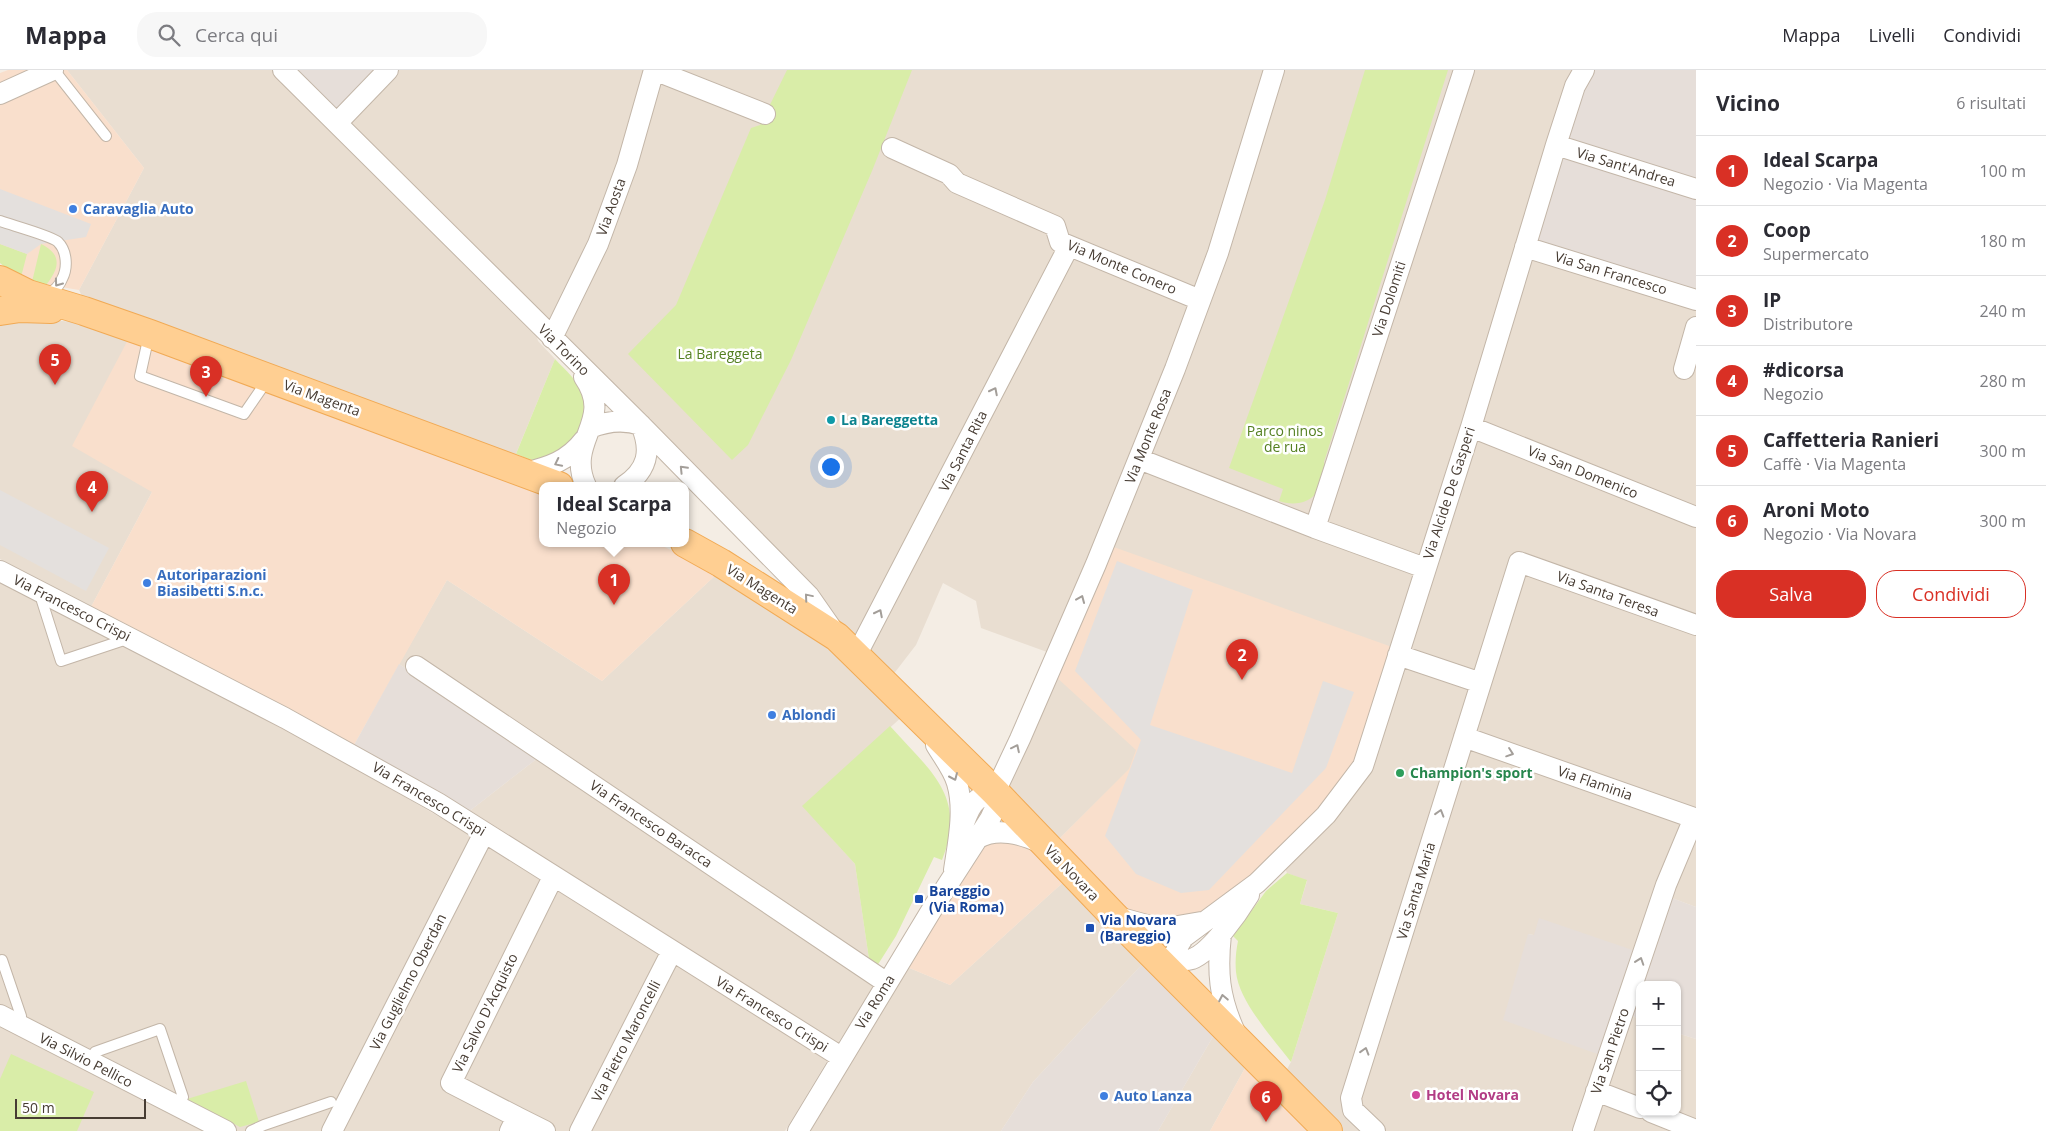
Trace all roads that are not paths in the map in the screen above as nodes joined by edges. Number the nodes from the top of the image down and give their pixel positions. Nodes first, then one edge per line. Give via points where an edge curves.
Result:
1 (54, 70) edge
2 (388, 70) edge
3 (654, 70) edge
4 (1274, 70) edge
5 (1464, 70) edge
6 (1584, 70) edge
7 (293, 74) edge
8 (0, 94) edge
9 (765, 114) dead end
10 (337, 123) junction
11 (106, 136) dead end
12 (1556, 145) junction
13 (892, 148) dead end
14 (1696, 189) edge
15 (0, 221) edge
16 (1069, 246) junction
17 (1525, 247) junction
18 (0, 280) edge
19 (28, 294) junction
20 (1200, 300) junction
21 (1696, 300) edge
22 (0, 311) edge
23 (84, 311) junction
24 (1696, 328) edge
25 (150, 334) junction
26 (552, 338) junction
27 (1684, 369) dead end
28 (269, 378) junction
29 (641, 425) junction
30 (1471, 427) junction
31 (587, 434) junction
32 (1139, 459) junction
33 (524, 473) junction
34 (548, 482) edge
35 (585, 482) edge
36 (629, 482) edge
37 (1696, 517) edge
38 (1315, 528) junction
39 (689, 545) edge
40 (1519, 562) joint
41 (1425, 568) junction
42 (0, 570) edge
43 (46, 594) junction
44 (1696, 626) edge
45 (124, 635) junction
46 (837, 637) junction
47 (1398, 655) junction
48 (856, 656) junction
49 (416, 666) dead end
50 (1481, 683) junction
51 (920, 720) junction
52 (1464, 737) junction
53 (995, 792) junction
54 (1695, 817) edge
55 (484, 833) junction
56 (978, 838) junction
57 (958, 842) junction
58 (1046, 845) junction
59 (953, 874) junction
60 (553, 876) junction
61 (1257, 883) junction
62 (1114, 916) junction
63 (1205, 921) junction
64 (1221, 934) junction
65 (672, 951) junction
66 (2, 960) dead end
67 (1168, 965) junction
68 (887, 983) junction
69 (8, 1020) edge
70 (1240, 1043) junction
71 (841, 1057) junction
72 (90, 1061) junction
73 (1596, 1090) junction
74 (331, 1102) dead end
75 (178, 1106) junction
76 (1636, 1106) edge
77 (1661, 1116) edge
78 (514, 1124) edge
79 (1696, 1130) edge
80 (226, 1131) edge
81 (251, 1131) edge
82 (332, 1131) edge
83 (545, 1131) edge
84 (580, 1131) edge
85 (798, 1131) edge
86 (1328, 1131) edge
87 (1375, 1131) edge
88 (1583, 1131) edge

1 - 8 street
1 - 11 lane
2 - 10 street
3 - 9 street
3 - 26 street, Via Aosta via 627,165 598,244
4 - 20 street, Via Monte Rosa via 1218,253
5 - 38 street, Via Dolomiti
6 - 12 street, Via Alcide De Gasperi via 1575,86
7 - 10 street, Via Torino
10 - 26 street, Via Torino
12 - 14 street, Via Sant'Andrea
12 - 17 street, Via Alcide De Gasperi
13 - 16 street, Via Monte Conero via 949,174 957,183 1055,226 1060,242
15 -> 19 lane via 57,241 64,251 66,262 59,285 51,293
16 - 20 street, Via Monte Conero
48 -> 16 street, Via Santa Rita
17 - 21 street, Via San Francesco
17 - 30 street, Via Alcide De Gasperi
18 - 19 main road, Via Magenta
19 - 23 main road, Via Magenta
20 - 32 street, Via Monte Rosa
22 - 23 main road, Via Magenta via 20,308
23 - 25 main road, Via Magenta
24 - 27 street
25 - 28 main road, Via Magenta
25 - 28 lane via 140,376 244,414
26 - 29 street, Via Torino
26 - 31 street via 592,390 594,420
28 - 33 main road, Via Magenta
29 - 31 street via 615,421 603,423
29 - 36 street via 647,440 645,464
46 -> 29 street, Via Torino via 808,596
30 - 37 street, Via San Domenico
30 - 41 street, Via Alcide De Gasperi
31 -> 33 street via 566,459
31 - 35 street via 580,459
32 - 38 street
53 -> 32 street, Via Monte Rosa
33 - 34 main road, Via Magenta
38 - 41 street
39 - 46 main road, Via Magenta
40 - 44 street, Via Santa Teresa
40 - 50 street, Via Santa Maria
41 - 47 street, Via Alcide De Gasperi
42 - 43 street, Via Francesco Crispi
43 - 45 street, Via Francesco Crispi
43 - 45 lane via 42,601 61,661 121,642
45 - 55 street, Via Francesco Crispi via 366,762
46 - 48 main road, Via Novara
47 - 50 street
47 - 61 street, Via Alcide De Gasperi via 1363,766 1326,815
48 - 51 main road, Via Novara
49 - 68 street, Via Francesco Baracca
50 - 52 street, Via Santa Maria
51 - 53 main road, Via Novara
51 -> 57 street via 957,782
52 -> 54 street, Via Flaminia
87 -> 52 street, Via Santa Maria via 1353,1110 1351,1098
53 - 56 street, Via Monte Rosa via 995,810
53 - 57 street via 981,795 976,800
53 - 58 main road, Via Novara
73 -> 54 street, Via San Pietro via 1666,885
55 - 60 street, Via Francesco Crispi
55 - 82 street, Via Guglielmo Oberdan
56 - 58 street via 1009,832
56 - 59 street, Via Roma
57 - 59 street
58 - 62 main road, Via Novara
59 - 68 street, Via Roma
60 - 65 street, Via Francesco Crispi
60 - 78 street, Via Salvo D'Acquisto via 451,1083
61 - 63 street, Via Alcide De Gasperi
61 - 64 street, Via Alcide De Gasperi
62 - 63 street, Via Alcide De Gasperi via 1154,927 1172,928
62 - 67 main road, Via Novara
63 - 67 street, Via Alcide De Gasperi via 1184,937
64 - 67 street, Via Alcide De Gasperi via 1191,960
70 -> 64 street via 1225,1010 1219,981
65 - 71 street, Via Francesco Crispi
65 - 84 street, Via Pietro Maroncelli
66 - 69 lane via 21,1016
67 - 70 main road, Via Novara
68 - 71 street, Via Roma
69 - 72 street, Via Silvio Pellico
70 - 86 main road, Via Novara
71 - 85 street, Via Roma
72 - 75 street, Via Silvio Pellico
72 - 75 lane via 95,1052 160,1029 182,1097
73 - 76 street
73 - 88 street, Via San Pietro
74 - 81 lane
75 - 80 street, Via Silvio Pellico
77 - 79 street
78 - 83 street

